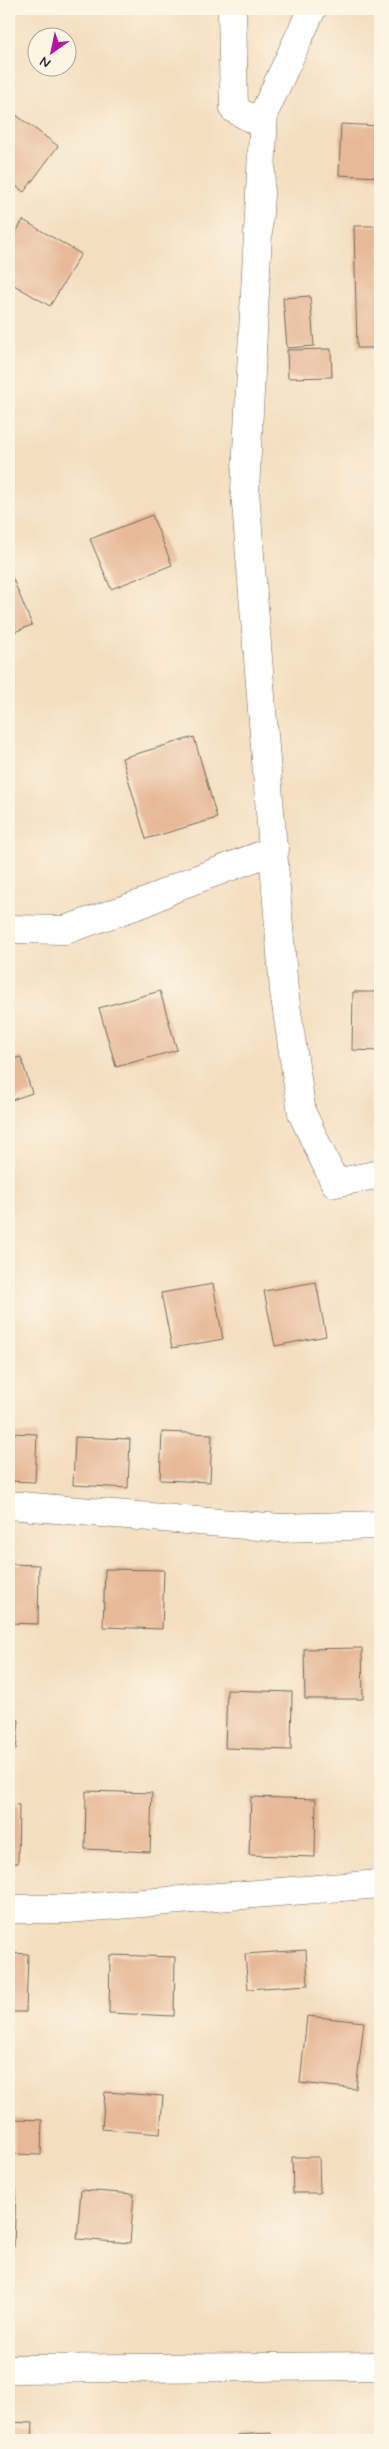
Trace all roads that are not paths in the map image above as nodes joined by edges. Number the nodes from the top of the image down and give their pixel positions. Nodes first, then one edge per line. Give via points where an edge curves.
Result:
1 (232, 9) edge
2 (312, 9) edge
3 (263, 125) junction
4 (274, 850) junction
5 (9, 929) edge
6 (380, 1174) edge
7 (9, 1505) edge
8 (380, 1525) edge
9 (380, 1884) edge
10 (9, 1909) edge
11 (380, 2366) edge
12 (9, 2368) edge

1 - 3 street via 234,109
2 - 3 street via 264,113
3 - 4 street via 245,491
4 - 5 street via 181,885 146,902 64,930
4 - 6 street via 284,992 302,1113 336,1183
7 - 8 street via 280,1528
9 - 10 street via 68,1910
11 - 12 street

